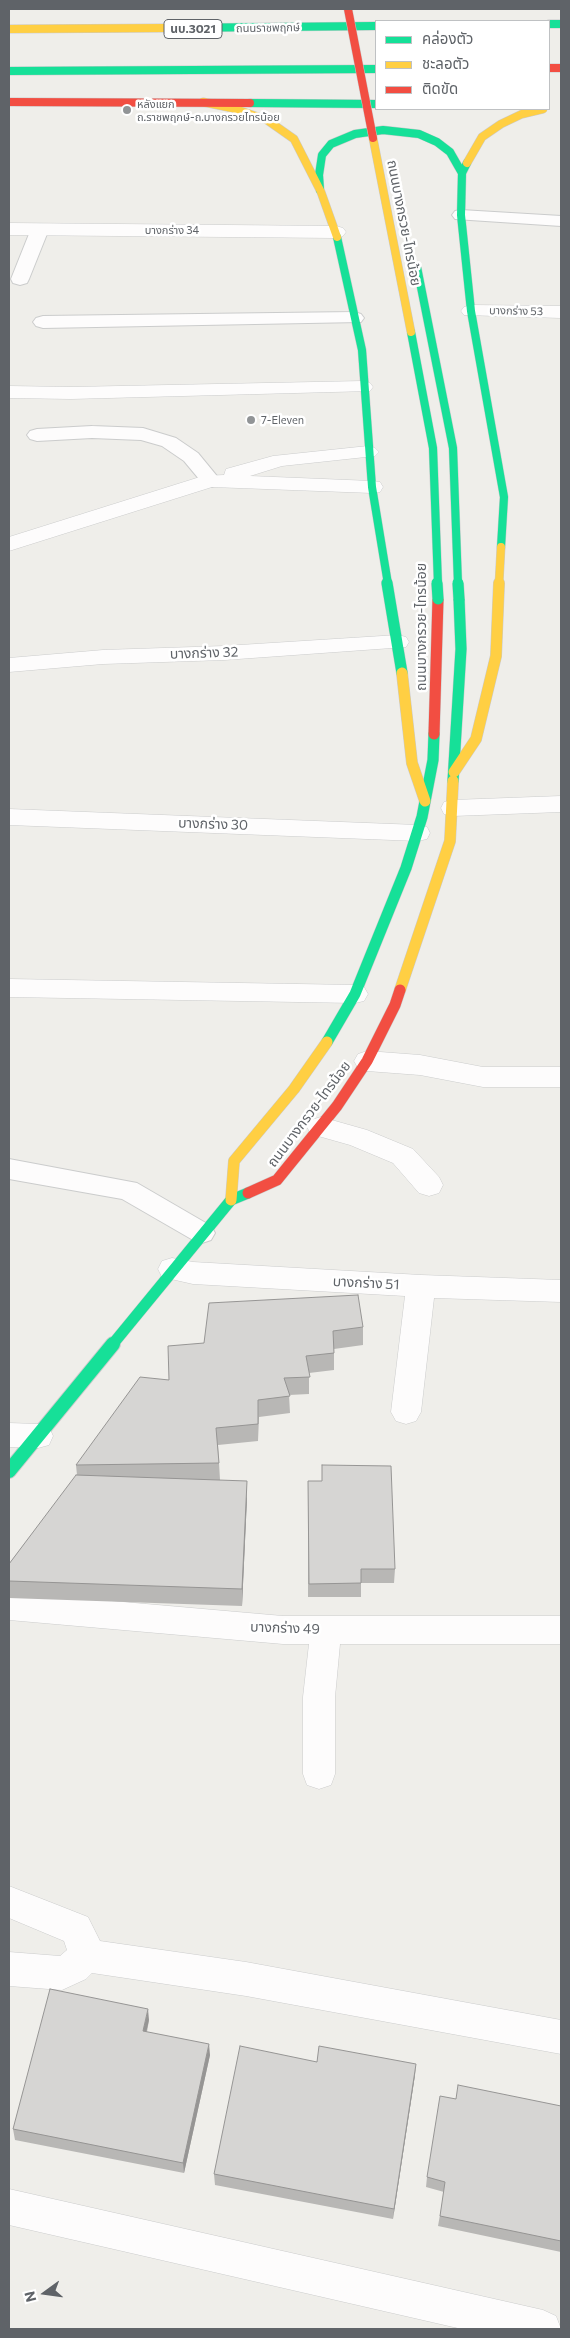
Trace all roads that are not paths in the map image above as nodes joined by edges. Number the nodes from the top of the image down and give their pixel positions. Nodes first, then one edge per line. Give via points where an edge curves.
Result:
1 (348, 9) edge
2 (368, 17) dead end
3 (9, 29) edge
4 (374, 30) edge
5 (375, 69) edge
6 (9, 70) edge
7 (9, 102) edge
8 (203, 102) junction
9 (375, 104) edge
10 (540, 110) edge
11 (388, 118) dead end
12 (394, 148) dead end
13 (462, 173) junction
14 (321, 192) junction
15 (461, 215) junction
16 (561, 221) edge
17 (9, 229) edge
18 (40, 230) junction
19 (336, 232) junction
20 (414, 254) dead end
21 (20, 279) dead end
22 (471, 310) junction
23 (561, 312) edge
24 (354, 318) junction
25 (43, 322) dead end
26 (364, 387) junction
27 (9, 392) edge
28 (37, 435) dead end
29 (368, 452) junction
30 (211, 481) junction
31 (372, 487) junction
32 (9, 544) edge
33 (398, 642) junction
34 (9, 665) edge
35 (454, 774) junction
36 (425, 801) junction
37 (561, 804) edge
38 (453, 808) junction
39 (9, 818) edge
40 (418, 833) junction
41 (9, 988) edge
42 (355, 994) junction
43 (367, 1061) junction
44 (561, 1077) edge
45 (320, 1127) junction
46 (9, 1169) edge
47 (429, 1185) dead end
48 (231, 1200) junction
49 (202, 1233) junction
50 (172, 1269) junction
51 (421, 1286) junction
52 (561, 1291) edge
53 (406, 1412) dead end
54 (9, 1435) edge
55 (38, 1436) junction
56 (9, 1471) edge
57 (9, 1606) edge
58 (326, 1630) junction
59 (561, 1630) edge
60 (320, 1774) dead end
61 (9, 1902) edge
62 (85, 1955) junction
63 (9, 1969) edge
64 (561, 2037) edge
65 (9, 2206) edge
66 (543, 2329) edge

1 - 36 main road, ถนนบางกรวย-ไทรน้อย, bridge via 433,448 438,599 433,760
2 - 4 main road
3 - 4 main road, ถนนราชพฤกษ์ / นบ.3021
5 - 6 main road
7 - 8 main road
8 - 9 main road
8 - 14 main road via 267,120 294,139
10 - 13 main road via 515,118 482,137
11 - 12 main road, ถนนบางกรวย-ไทรน้อย
13 - 14 main road via 450,152 437,142 419,134 383,130 355,134 331,144 322,155
13 - 15 main road
14 - 19 main road
15 - 16 lane
15 - 22 main road
17 - 18 street, บางกร่าง 34
18 - 19 street, บางกร่าง 34
18 - 21 lane
19 - 24 main road
20 - 35 main road, ถนนบางกรวย-ไทรน้อย, bridge via 453,448 461,650
22 - 23 street, บางกร่าง 53
22 - 35 main road via 504,497 496,656 476,739
24 - 25 lane
24 - 26 main road via 362,350
26 - 27 street
26 - 29 main road
28 - 30 lane via 143,434 168,442 191,457
29 - 30 street via 280,460
29 - 31 main road
30 - 31 street
30 - 32 street
31 - 33 main road
33 - 34 street, บางกร่าง 32
33 - 36 main road via 412,763
35 - 38 main road, ถนนบางกรวย-ไทรน้อย
36 - 40 main road, ถนนบางกรวย-ไทรน้อย
37 - 38 street
38 - 43 main road, ถนนบางกรวย-ไทรน้อย via 450,841 441,874 395,1005
39 - 40 street, บางกร่าง 30
40 - 42 main road, ถนนบางกรวย-ไทรน้อย
41 - 42 street
42 - 48 main road, ถนนบางกรวย-ไทรน้อย via 325,1046 294,1089 234,1161
43 - 44 street via 420,1065 483,1076
43 - 45 main road, ถนนบางกรวย-ไทรน้อย
45 - 47 street via 357,1137 403,1156
45 - 48 main road, ถนนบางกรวย-ไทรน้อย via 277,1180
46 - 49 lane via 128,1190
48 - 49 main road, ถนนบางกรวย-ไทรน้อย
49 - 50 main road, ถนนบางกรวย-ไทรน้อย
50 - 51 street, บางกร่าง 51 via 193,1274
50 - 55 main road, ถนนบางกรวย-ไทรน้อย
51 - 52 street, บางกร่าง 51
51 - 53 street
54 - 55 street
55 - 56 main road, ถนนบางกรวย-ไทรน้อย
57 - 58 street, บางกร่าง 49 via 283,1630
58 - 59 street, บางกร่าง 49
58 - 60 street via 319,1697
61 - 62 street via 76,1929 83,1941
62 - 63 street via 74,1967 62,1973
62 - 64 street via 246,1979
65 - 66 street

